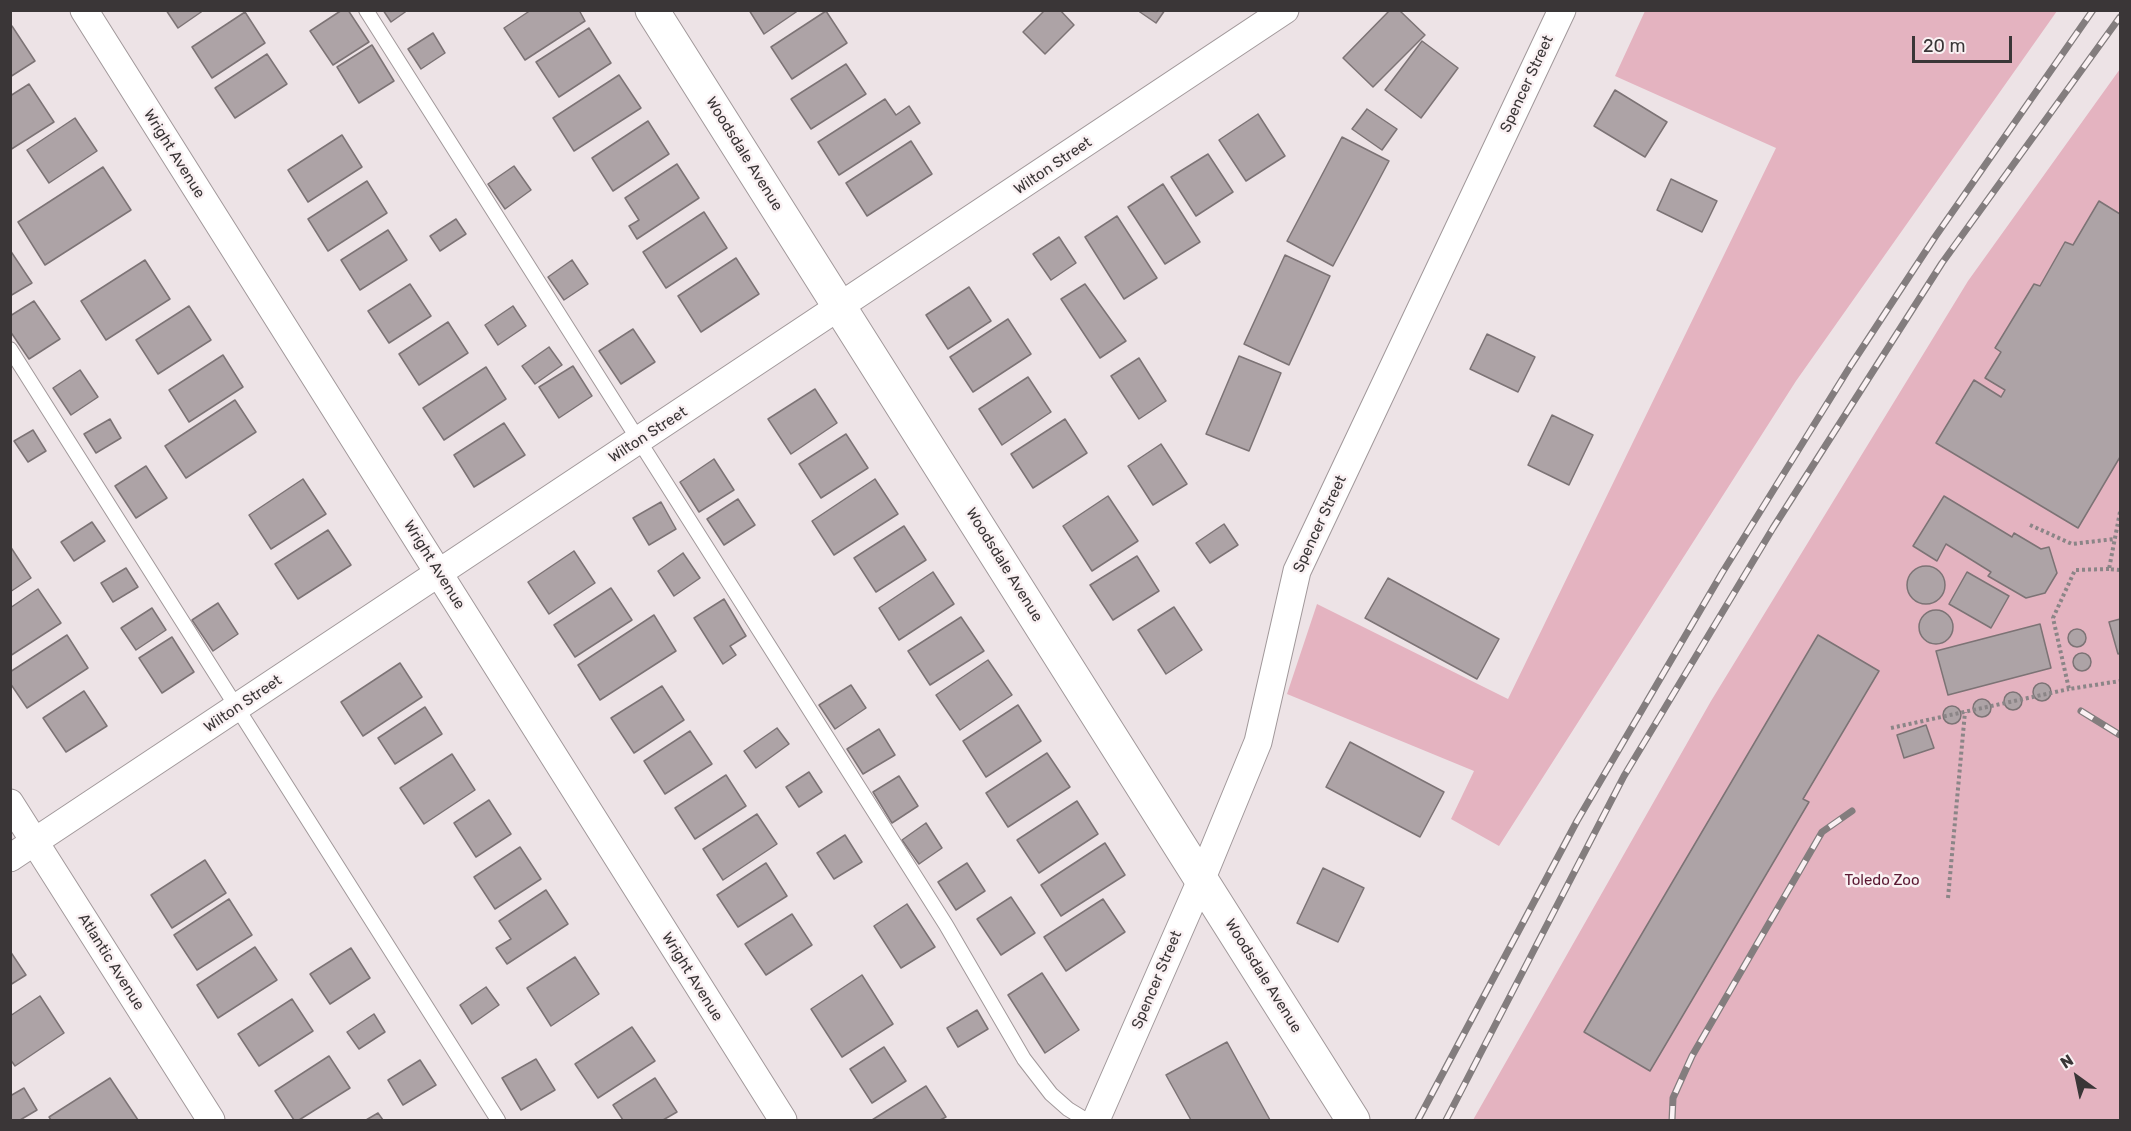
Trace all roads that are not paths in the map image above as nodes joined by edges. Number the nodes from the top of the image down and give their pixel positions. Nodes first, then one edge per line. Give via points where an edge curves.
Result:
1 (84, 10) edge
2 (366, 10) edge
3 (652, 10) edge
4 (1285, 10) edge
5 (1555, 13) edge
6 (841, 308) junction
7 (10, 349) edge
8 (639, 441) junction
9 (439, 573) junction
10 (237, 708) junction
11 (10, 803) edge
12 (35, 842) junction
13 (10, 858) edge
14 (1202, 878) junction
15 (211, 1120) edge
16 (498, 1120) edge
17 (783, 1120) edge
18 (1086, 1120) edge
19 (1096, 1120) edge
20 (1353, 1120) edge

1 - 9 street, Wright Avenue
2 - 8 lane
3 - 6 street, Woodsdale Avenue
4 - 6 street, Wilton Street
5 - 14 street, Spencer Street via 1297,571 1258,741
6 - 8 street, Wilton Street
6 - 14 street, Woodsdale Avenue
7 - 10 lane
8 - 9 street, Wilton Street
8 - 18 lane via 946,926 1030,1067 1051,1094
9 - 10 street, Wilton Street
9 - 17 street, Wright Avenue
10 - 12 street, Wilton Street
10 - 16 lane
11 - 12 street, Atlantic Avenue
12 - 13 street, Wilton Street
12 - 15 street, Atlantic Avenue
14 - 19 street, Spencer Street
14 - 20 street, Woodsdale Avenue

